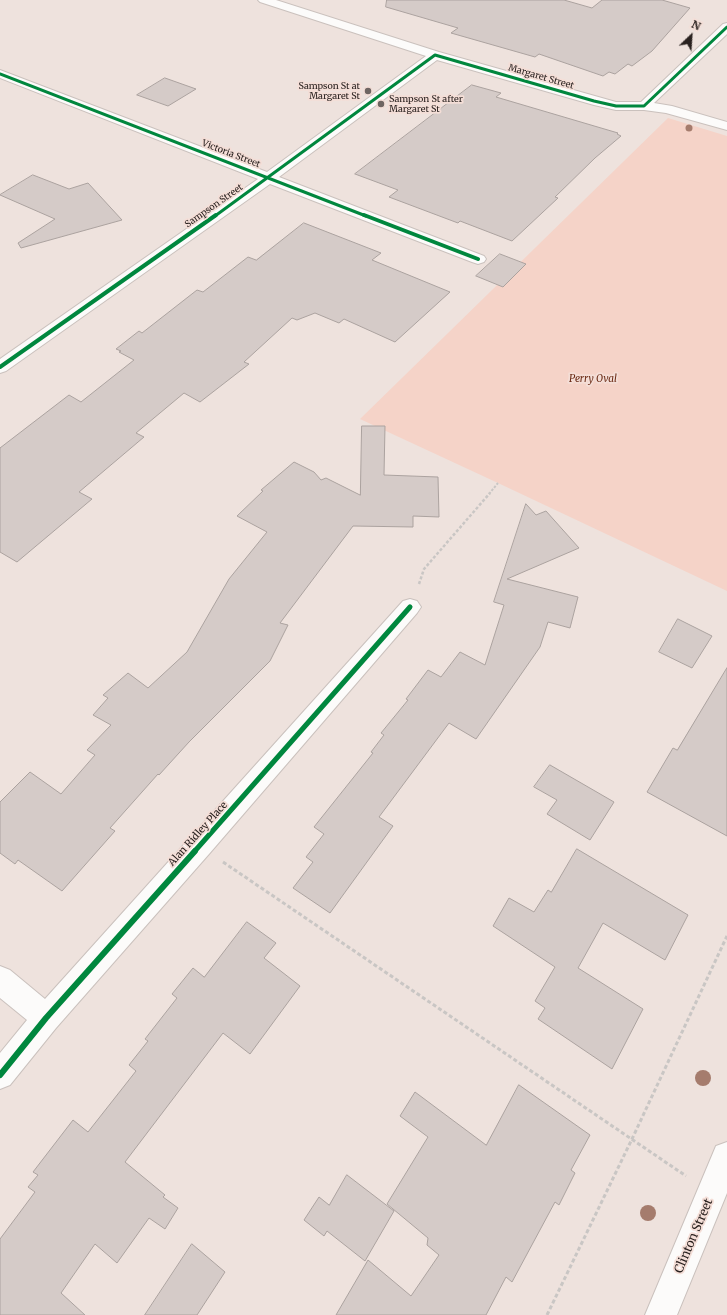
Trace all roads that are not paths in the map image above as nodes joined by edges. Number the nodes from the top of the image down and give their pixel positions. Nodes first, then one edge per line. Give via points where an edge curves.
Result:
1 (264, 0) edge
2 (727, 27) edge
3 (435, 55) junction
4 (0, 74) edge
5 (644, 106) junction
6 (727, 126) edge
7 (270, 177) junction
8 (478, 259) dead end
9 (0, 367) edge
10 (410, 607) road end
11 (0, 980) edge
12 (46, 1018) junction
13 (0, 1074) edge
14 (727, 1157) edge
15 (661, 1315) edge

1 - 3 street, Margaret Street
2 - 5 street
3 - 5 street, Margaret Street via 594,101 616,106
3 - 7 street, Sampson Street
4 - 7 street, Victoria Street
5 - 6 street, Margaret Street via 689,114
7 - 8 street, Victoria Street
7 - 9 street, Sampson Street
10 - 12 street, Alan Ridley Place
11 - 12 street
12 - 13 street, Alan Ridley Place
14 - 15 street, Clinton Street

